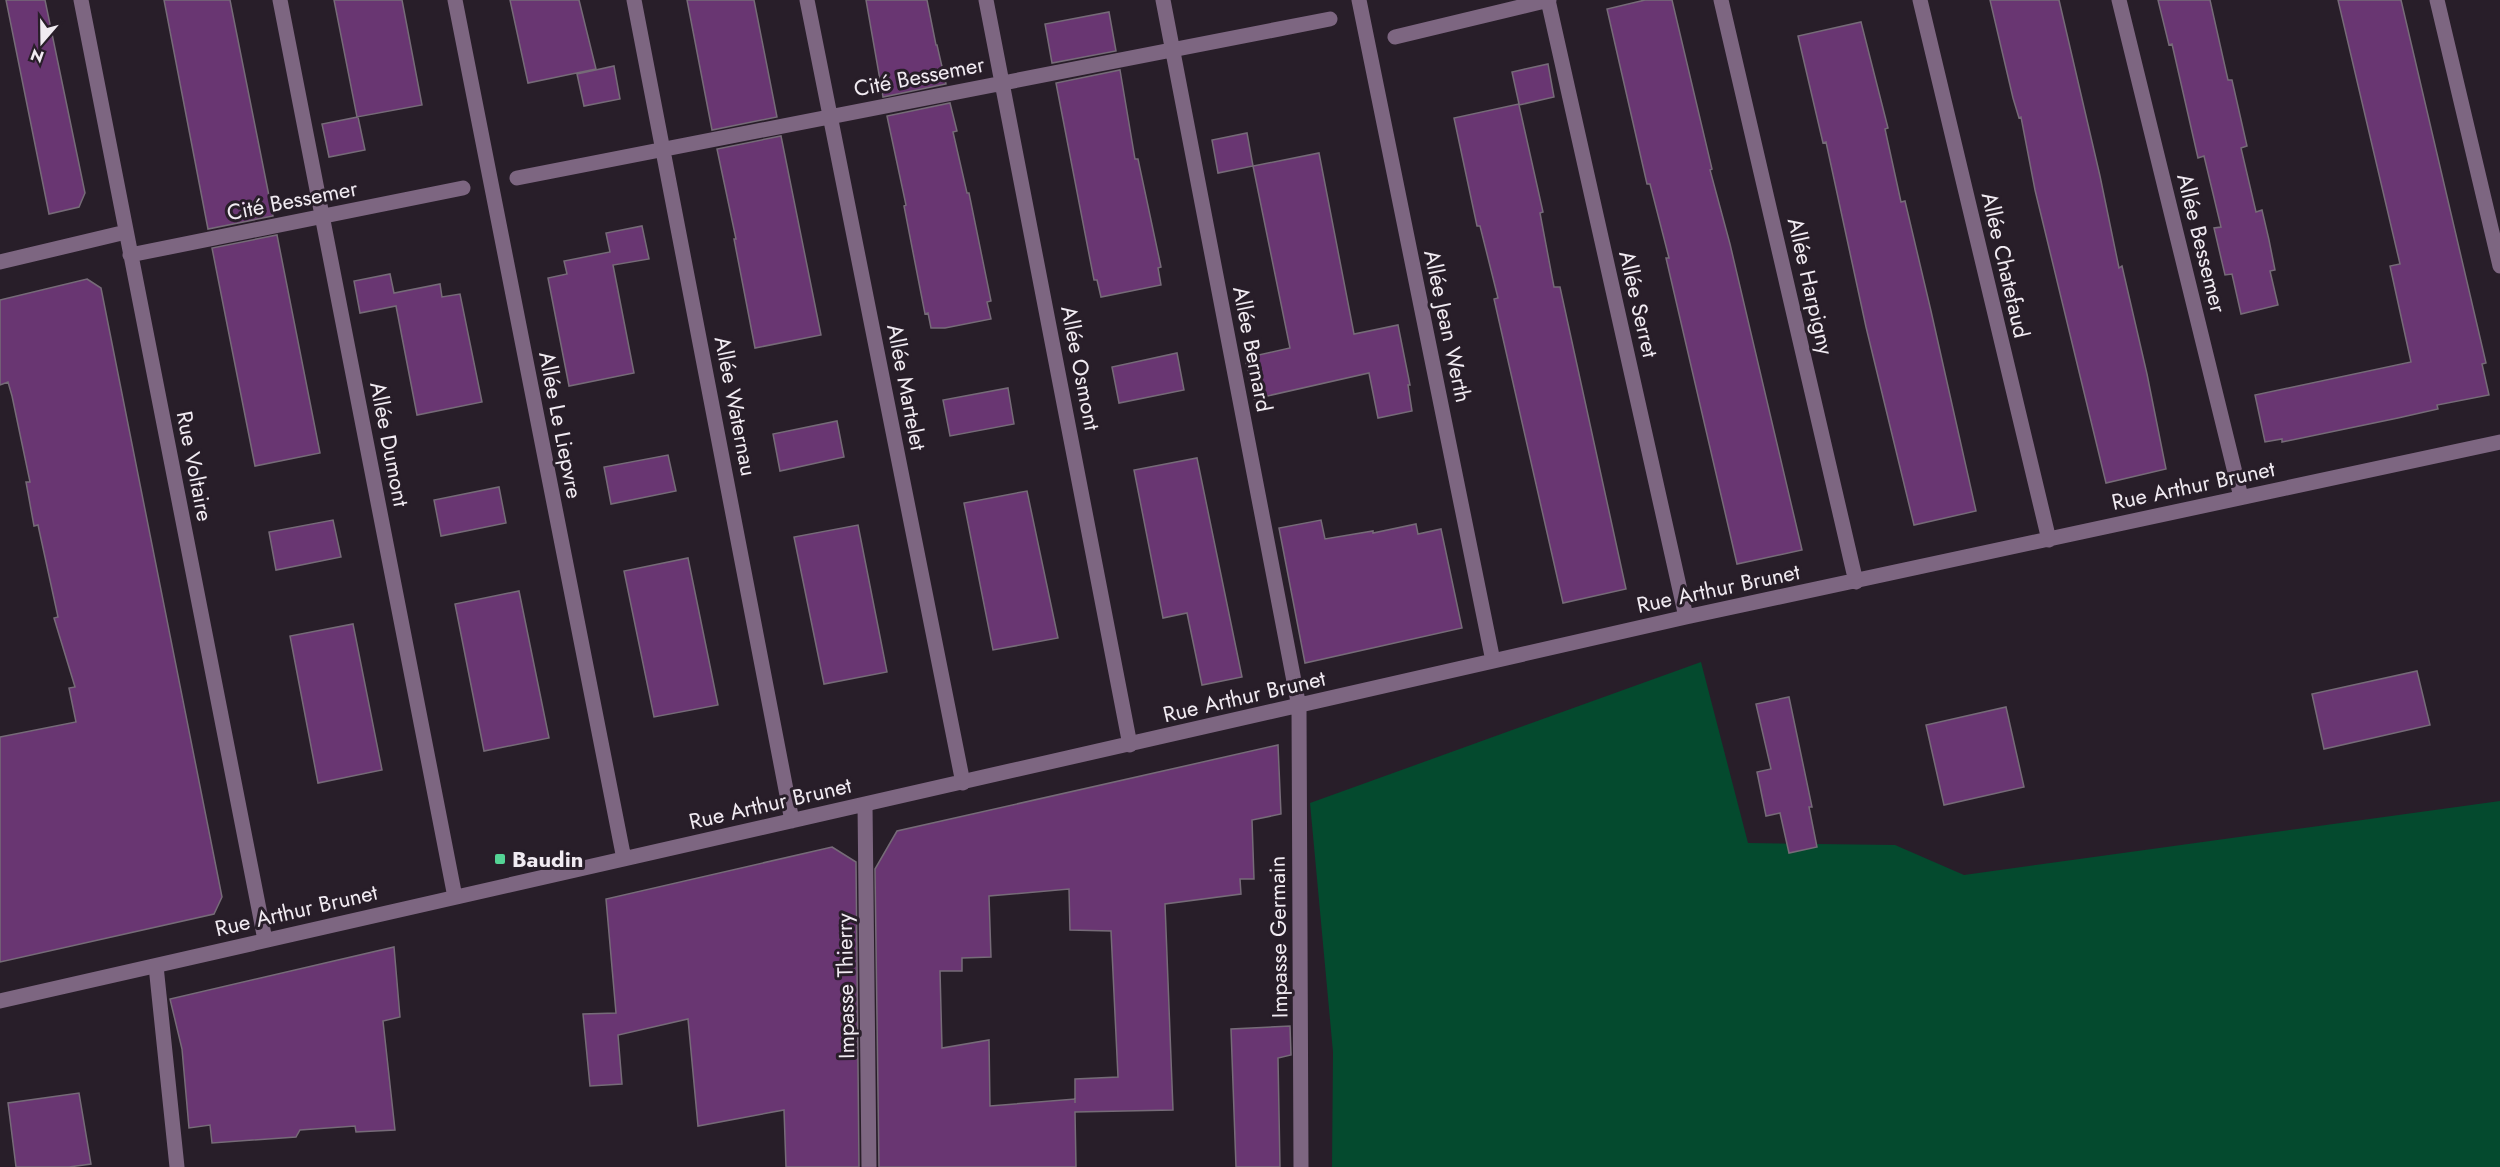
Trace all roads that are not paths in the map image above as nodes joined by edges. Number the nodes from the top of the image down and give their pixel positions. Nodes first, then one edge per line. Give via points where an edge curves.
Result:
1 (81, 0) edge
2 (280, 0) edge
3 (455, 0) edge
4 (634, 0) edge
5 (807, 0) edge
6 (986, 0) edge
7 (1163, 0) edge
8 (1359, 0) edge
9 (1549, 0) edge
10 (1721, 0) edge
11 (1920, 0) edge
12 (2119, 0) edge
13 (2437, 0) edge
14 (1330, 19) dead end
15 (1395, 38) dead end
16 (1173, 49) junction
17 (1003, 83) junction
18 (831, 117) junction
19 (664, 149) junction
20 (517, 178) dead end
21 (463, 188) dead end
22 (323, 216) junction
23 (126, 232) junction
24 (130, 255) junction
25 (0, 262) edge
26 (2500, 266) edge
27 (2500, 442) edge
28 (2241, 497) junction
29 (2049, 540) junction
30 (1856, 582) junction
31 (1686, 617) junction
32 (1493, 661) junction
33 (1299, 707) junction
34 (1130, 745) junction
35 (963, 783) junction
36 (865, 804) junction
37 (792, 821) junction
38 (624, 859) junction
39 (455, 897) junction
40 (265, 940) junction
41 (156, 966) junction
42 (0, 1001) edge
43 (177, 1167) edge
44 (869, 1167) edge
45 (1301, 1167) edge

1 - 23 street, Rue Voltaire
2 - 22 street, Allée Dumont
3 - 38 street, Allée Le Liepvre
4 - 19 street, Allée Waternau
5 - 18 street, Allée Martelet
6 - 17 street, Allée Osmont
7 - 16 street, Allée Bernard
8 - 32 street, Allée Jean Werth
9 - 15 street
9 - 31 street, Allée Serret
10 - 30 street, Allée Harpigny
11 - 29 street, Allée Chatefaud
12 - 28 street, Allée Bessemer
13 - 26 street
14 - 16 street, Cité Bessemer
16 - 17 street, Cité Bessemer
16 - 33 street, Allée Bernard
17 - 18 street, Cité Bessemer
17 - 34 street, Allée Osmont
18 - 19 street, Cité Bessemer
18 - 35 street, Allée Martelet
19 - 20 street, Cité Bessemer
19 - 37 street, Allée Waternau
21 - 22 street, Cité Bessemer
22 - 24 street, Cité Bessemer
22 - 39 street, Allée Dumont
23 - 24 street, Rue Voltaire
23 - 25 street
24 - 40 street, Rue Voltaire
27 - 28 street, Rue Arthur Brunet
28 - 29 street, Rue Arthur Brunet
29 - 30 street, Rue Arthur Brunet
30 - 31 street, Rue Arthur Brunet
31 - 32 street, Rue Arthur Brunet
32 - 33 street, Rue Arthur Brunet
33 - 34 street, Rue Arthur Brunet
33 - 45 street, Impasse Germain
34 - 35 street, Rue Arthur Brunet
35 - 36 street, Rue Arthur Brunet
36 - 37 street, Rue Arthur Brunet
36 - 44 street, Impasse Thierry
37 - 38 street, Rue Arthur Brunet
38 - 39 street, Rue Arthur Brunet
39 - 40 street, Rue Arthur Brunet
40 - 41 street, Rue Arthur Brunet
41 - 42 street, Rue Arthur Brunet
41 - 43 street

